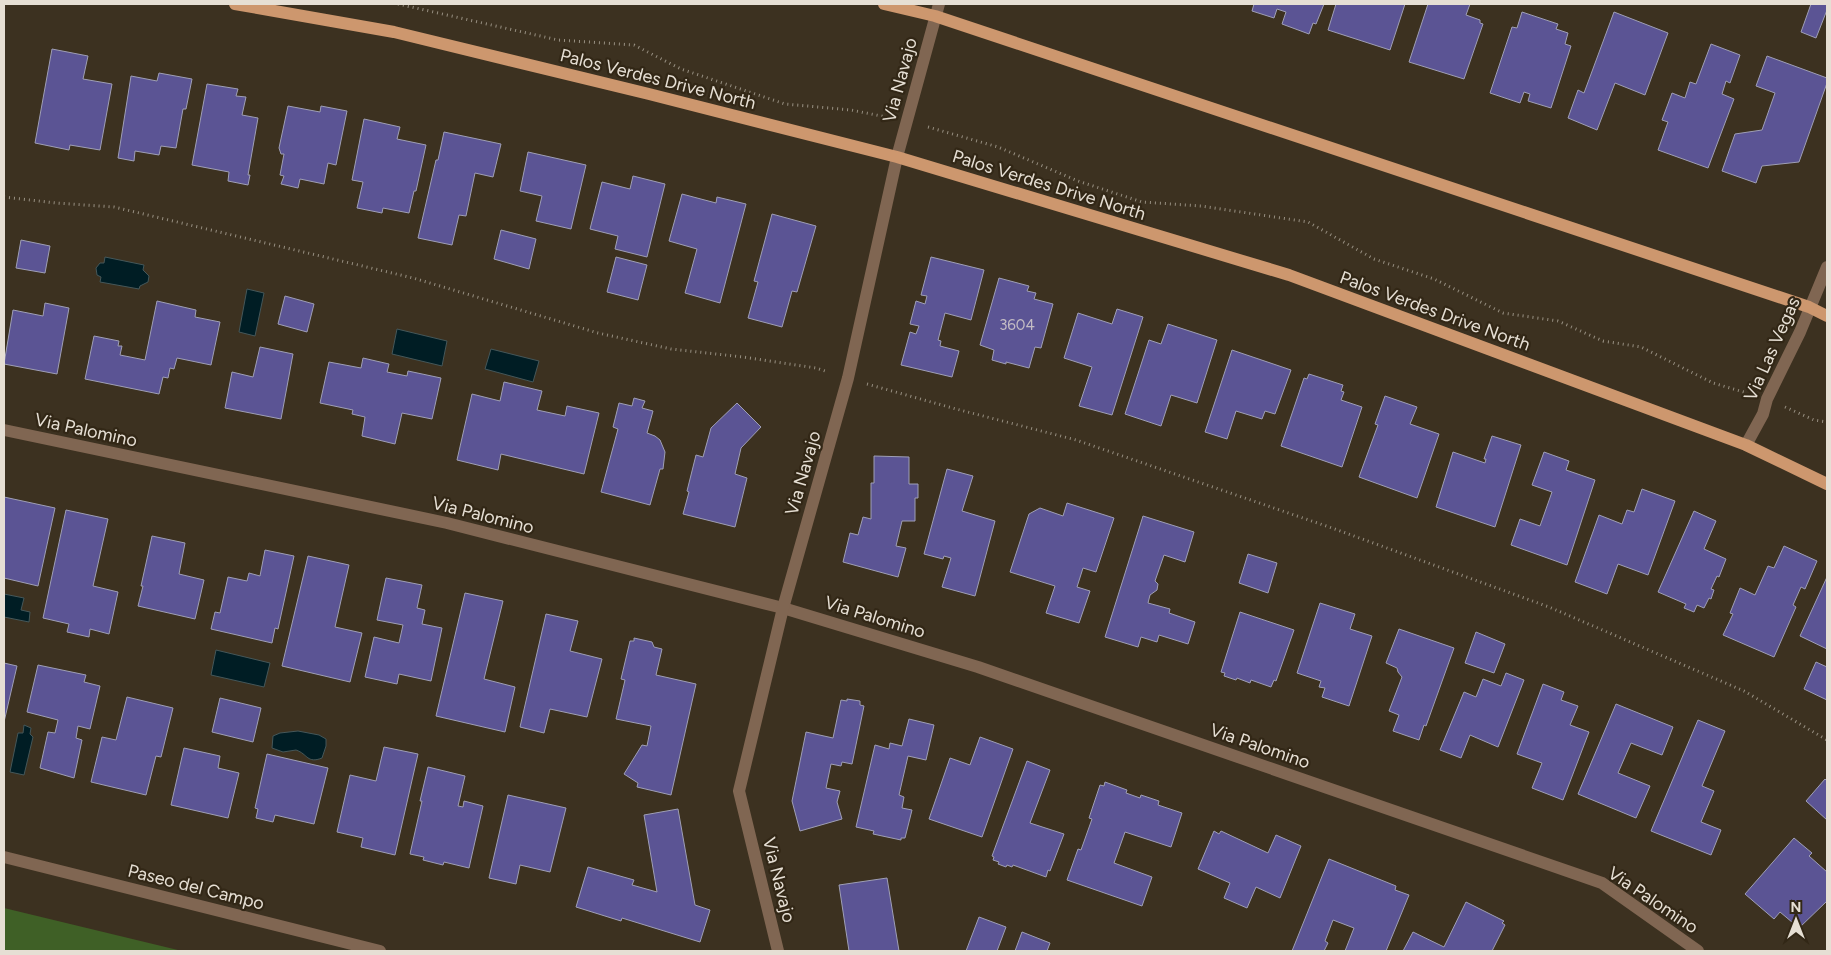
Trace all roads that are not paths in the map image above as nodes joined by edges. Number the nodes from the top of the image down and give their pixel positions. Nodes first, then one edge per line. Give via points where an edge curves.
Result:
1 (235, 4) edge
2 (884, 4) edge
3 (937, 10) edge
4 (897, 157) junction
5 (1827, 267) edge
6 (1809, 307) junction
7 (1827, 316) edge
8 (4, 430) edge
9 (1746, 445) junction
10 (1827, 484) edge
11 (783, 608) junction
12 (4, 857) edge
13 (380, 951) edge
14 (778, 951) edge
15 (1698, 951) edge

1 - 4 main road, Palos Verdes Drive North via 394,32
2 - 3 main road
3 - 4 street, Via Navajo
3 - 6 main road
4 - 9 main road, Palos Verdes Drive North via 1289,275
4 - 11 street, Via Navajo via 848,378
5 - 6 street, Via Las Vegas
6 - 7 main road
6 - 9 street, Via Las Vegas via 1763,414
8 - 11 street, Via Palomino via 446,523
9 - 10 main road, Palos Verdes Drive North
11 - 14 street, Via Navajo via 739,791
11 - 15 street, Via Palomino via 978,667 1602,884
12 - 13 street, Paseo del Campo

